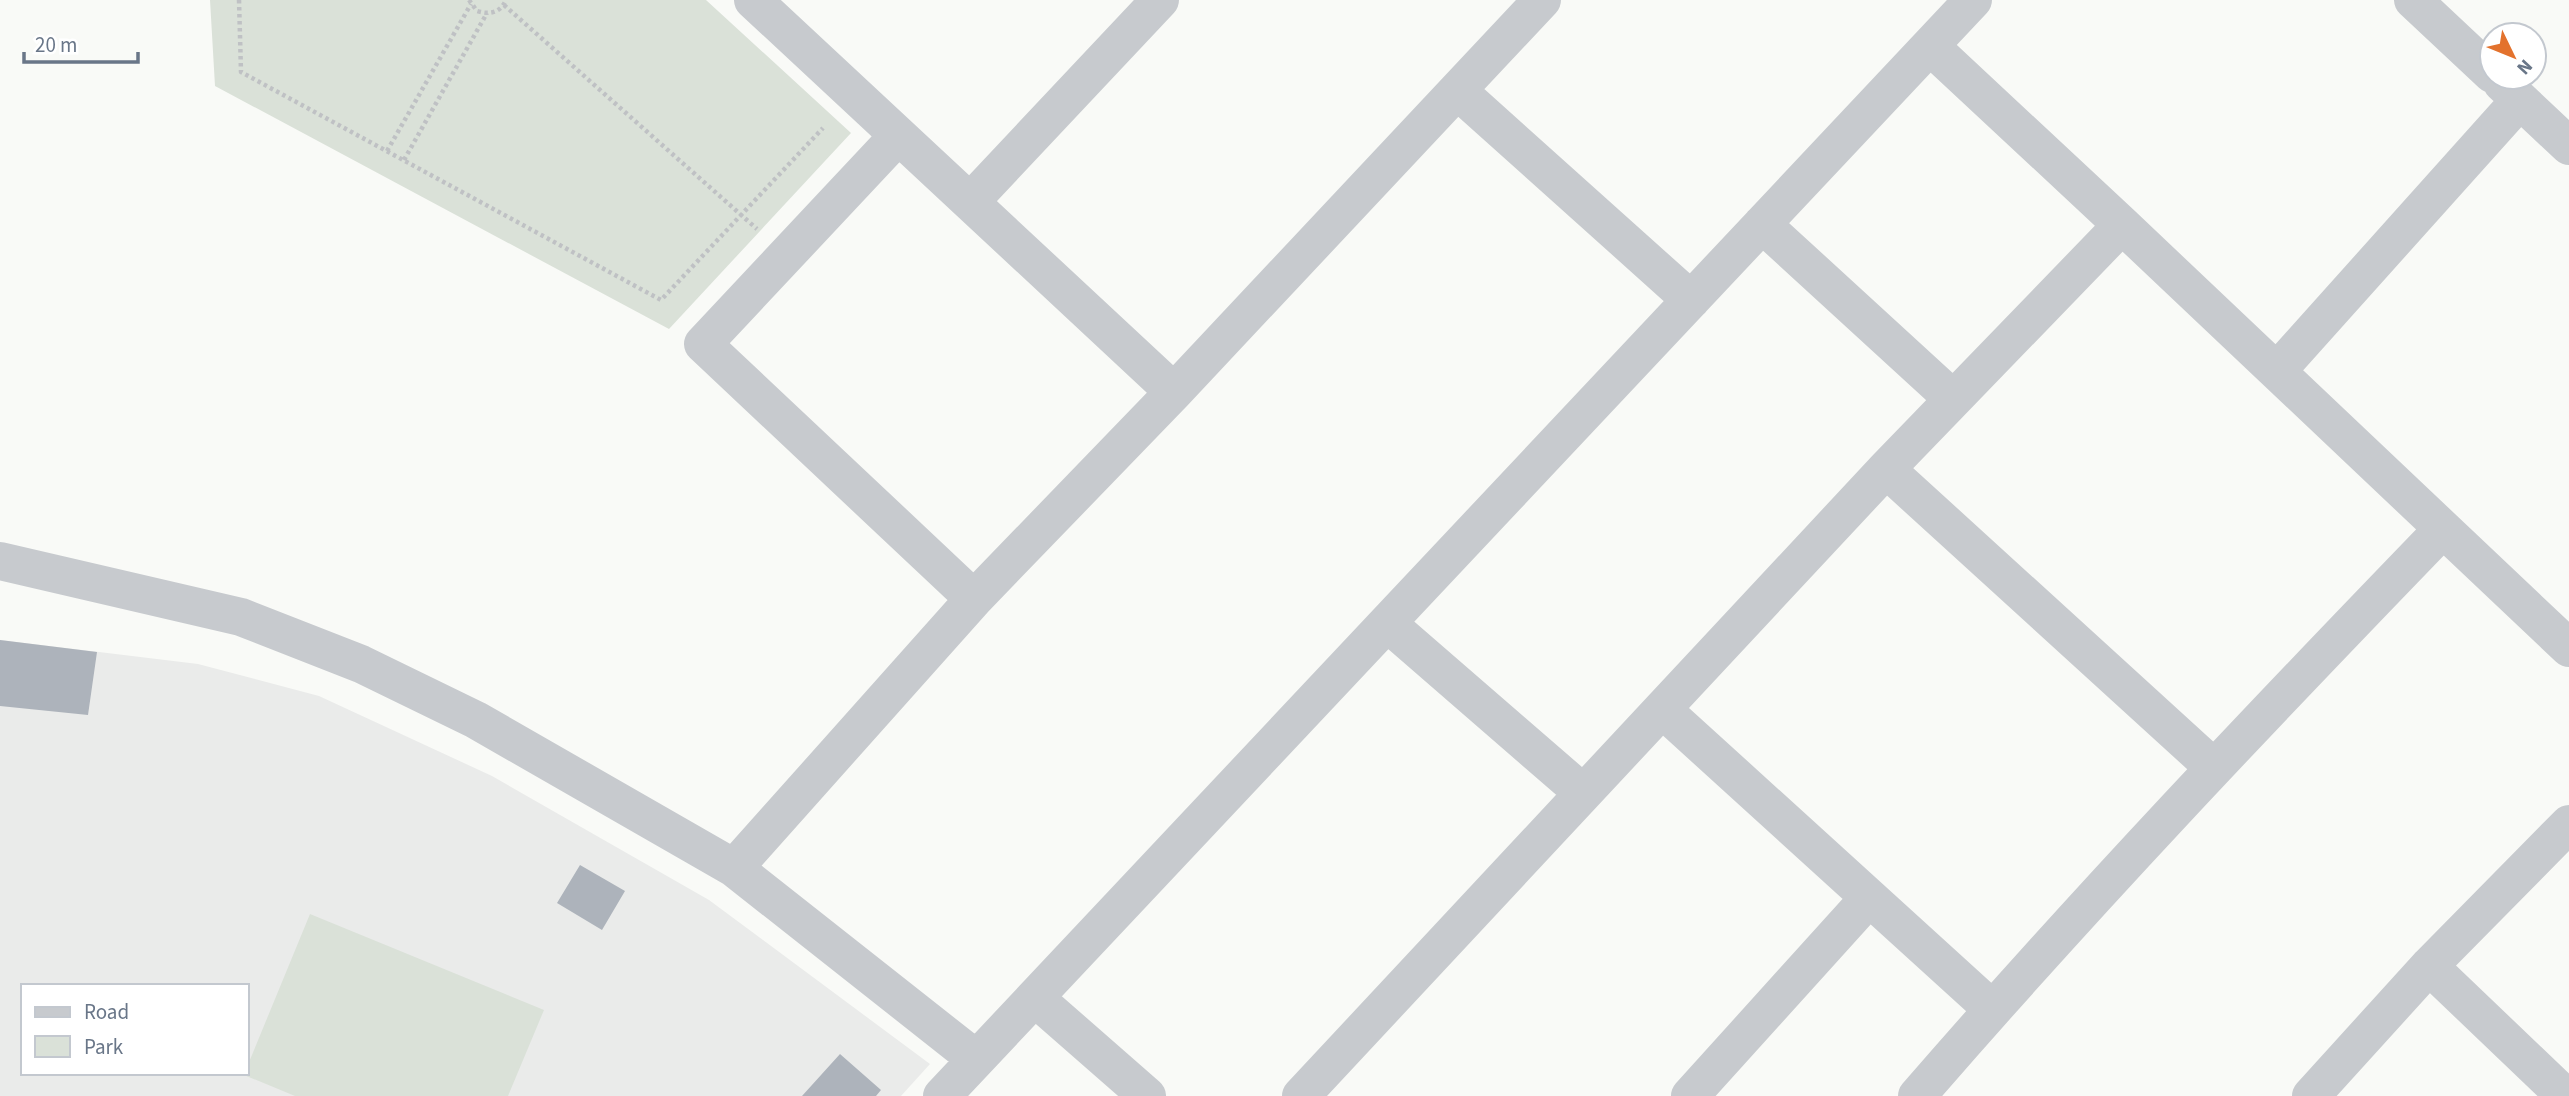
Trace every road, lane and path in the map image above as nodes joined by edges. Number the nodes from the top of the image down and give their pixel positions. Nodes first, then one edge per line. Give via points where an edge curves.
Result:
1 (239, 0) edge
2 (1160, 0) edge
3 (1542, 0) edge
4 (1973, 0) edge
5 (2413, 0) edge
6 (470, 2) edge
7 (505, 2) edge
8 (759, 2) edge
9 (487, 13) junction
10 (1930, 46) junction
11 (2478, 61) edge
12 (1458, 91) junction
13 (2497, 91) edge
14 (2510, 91) edge
15 (823, 128) dead end
16 (898, 136) junction
17 (2569, 146) edge
18 (387, 151) junction
19 (404, 160) junction
20 (970, 202) junction
21 (741, 215) junction
22 (1762, 224) junction
23 (2122, 225) junction
24 (787, 255) junction
25 (1690, 300) junction
26 (2277, 371) junction
27 (1174, 392) junction
28 (1953, 398) junction
29 (1886, 469) junction
30 (2443, 529) junction
31 (0, 561) edge
32 (974, 599) junction
33 (1387, 623) junction
34 (2569, 648) edge
35 (1663, 710) junction
36 (2213, 767) junction
37 (1583, 793) junction
38 (2569, 824) edge
39 (734, 868) junction
40 (1869, 898) junction
41 (2429, 966) junction
42 (1035, 998) junction
43 (1992, 1009) junction
44 (976, 1059) junction
45 (942, 1096) edge
46 (1147, 1096) edge
47 (1301, 1096) edge
48 (1690, 1096) edge
49 (1919, 1096) edge
50 (2311, 1096) edge
51 (2566, 1096) edge

1 - 18 path via 241,72
2 - 20 street
3 - 12 street
4 - 10 street
5 - 11 street
6 - 9 path via 477,11
6 - 18 path
7 - 9 path via 496,12
7 - 21 path
8 - 16 street
9 - 19 path
10 - 22 street
10 - 23 street
12 - 25 street
12 - 27 street
13 - 26 street
14 - 17 street
15 - 21 path
16 - 20 street
16 - 24 street
18 - 19 path
19 - 21 path via 661,300
20 - 27 street
21 - 24 path
22 - 25 street
22 - 28 street
23 - 26 street
23 - 28 street
24 - 32 street via 703,344
25 - 33 street
26 - 30 street
27 - 32 street
28 - 29 street
29 - 35 street
29 - 36 street
30 - 34 street
30 - 36 street
31 - 39 street via 241,617 361,664 476,720
32 - 39 street
33 - 37 street
33 - 42 street
35 - 37 street
35 - 40 street
36 - 43 street
37 - 47 street
38 - 41 street
39 - 44 street
40 - 43 street
40 - 48 street
41 - 50 street
41 - 51 street
42 - 44 street
42 - 46 street
43 - 49 street
44 - 45 street

